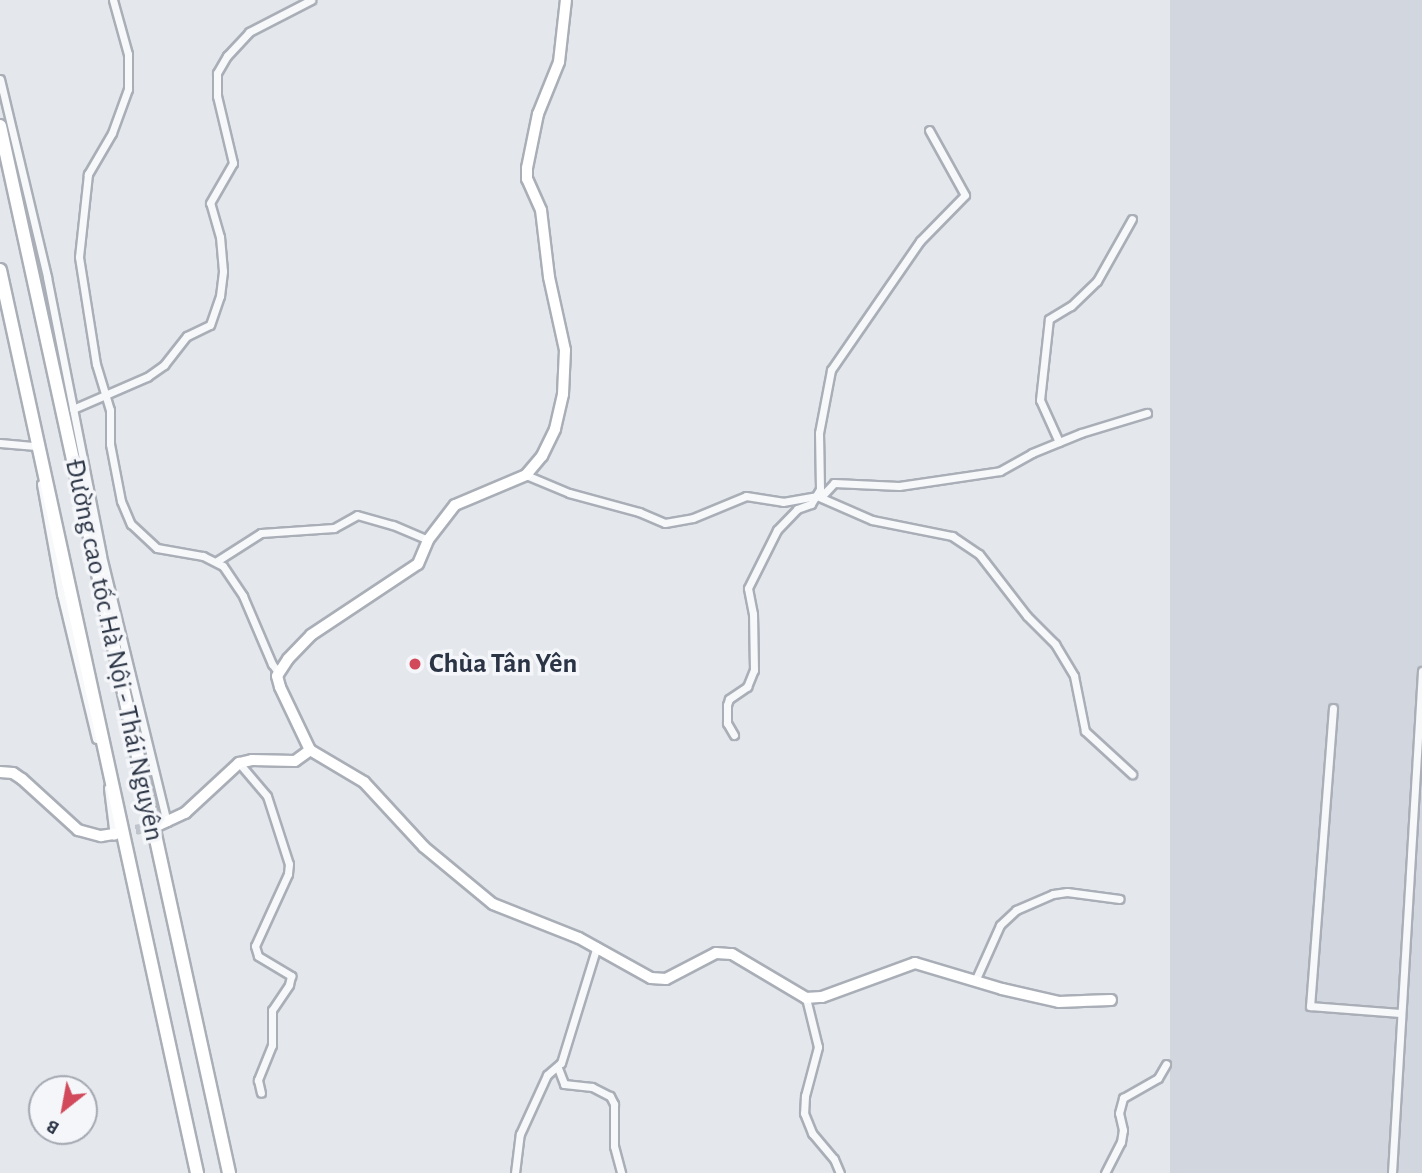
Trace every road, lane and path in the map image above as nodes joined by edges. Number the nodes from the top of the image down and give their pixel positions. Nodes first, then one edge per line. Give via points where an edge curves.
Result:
1 (113, 0) edge
2 (311, 0) edge
3 (566, 0) edge
4 (0, 79) edge
5 (0, 126) edge
6 (929, 130) dead end
7 (1132, 219) dead end
8 (0, 270) edge
9 (0, 291) edge
10 (107, 396) junction
11 (73, 409) junction
12 (1147, 413) dead end
13 (1059, 442) junction
14 (0, 443) edge
15 (33, 446) junction
16 (526, 475) junction
17 (819, 496) junction
18 (428, 540) junction
19 (217, 561) junction
20 (1422, 671) edge
21 (278, 673) junction
22 (1333, 708) dead end
23 (734, 735) dead end
24 (310, 751) junction
25 (239, 763) junction
26 (0, 772) edge
27 (1132, 774) dead end
28 (163, 824) joint
29 (117, 834) joint
30 (1120, 899) dead end
31 (597, 947) junction
32 (975, 981) junction
33 (806, 998) junction
34 (1111, 1000) dead end
35 (1400, 1013) junction
36 (1166, 1064) dead end
37 (558, 1068) junction
38 (261, 1093) dead end
39 (197, 1173) edge
40 (229, 1173) edge
41 (515, 1173) edge
42 (621, 1173) edge
43 (840, 1173) edge
44 (1105, 1173) edge
45 (1392, 1173) edge

1 - 10 street via 127,47 128,89 112,133 88,174 79,257 96,364
2 - 10 street via 249,32 217,73 217,96 233,163 210,203 223,271 215,317 208,328 187,336 158,371
3 - 16 street via 559,62 538,114 527,168 541,210 549,277 564,336 562,394 555,429
4 - 11 street
5 - 40 highway, Đường cao tốc Hà Nội - Thái Nguyên
6 - 17 street via 965,195 920,242 831,370 821,414
7 - 13 street via 1097,281 1049,319 1040,400
8 - 39 highway, Đường cao tốc Hà Nội - Thái Nguyên
9 - 15 street
10 - 11 street
10 - 19 street via 114,472 131,524 157,548
11 - 28 street
12 - 13 street
13 - 17 street via 1000,471 899,486 834,483
14 - 15 street
15 - 29 street
16 - 17 street via 569,494 671,523 746,496 783,502
16 - 18 street via 454,505
17 - 23 street via 783,522 751,580 754,670 747,687 727,705 727,723
17 - 27 street via 872,520 939,532 972,547 1070,666 1089,736
18 - 19 street via 357,515 334,527 261,533
18 - 21 street via 416,566 311,635
19 - 21 street via 243,596
20 - 35 street
21 - 24 street
22 - 35 street via 1310,1006
24 - 25 street via 295,761
24 - 31 street via 364,782 424,846 493,904
25 - 28 street via 186,813
25 - 38 street via 267,796 289,864 255,946 258,956 291,976 272,1010 274,1032 258,1080
26 - 29 street via 22,779 79,830 90,835
30 - 32 street via 1067,892 1007,915
31 - 33 street via 651,978 666,979 716,953 732,954
31 - 37 street
32 - 33 street via 915,963 822,997
32 - 34 street via 1062,1002
33 - 43 street via 818,1047 804,1096 804,1113
35 - 45 street
36 - 44 street via 1158,1078 1123,1098 1121,1142
37 - 41 street via 547,1075 529,1112 520,1134
37 - 42 street via 564,1084 593,1087 610,1096

